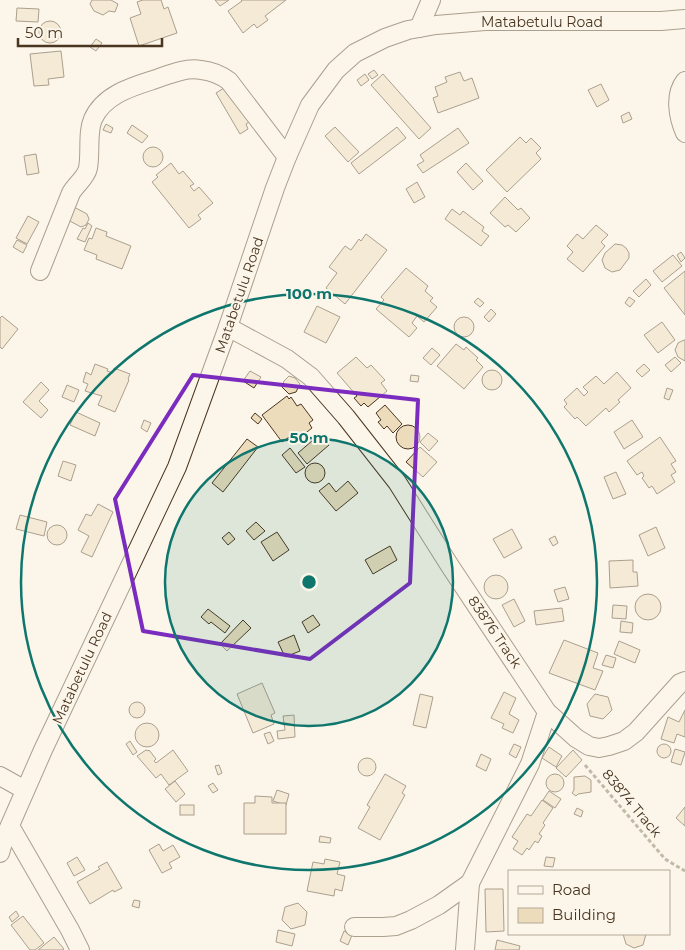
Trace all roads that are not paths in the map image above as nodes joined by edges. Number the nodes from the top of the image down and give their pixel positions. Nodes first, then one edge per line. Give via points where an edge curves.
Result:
1 (431, 0) edge
2 (685, 19) edge
3 (418, 28) junction
4 (685, 81) edge
5 (685, 133) edge
6 (287, 157) junction
7 (40, 271) dead end
8 (228, 327) junction
9 (685, 681) edge
10 (547, 712) junction
11 (0, 776) edge
12 (25, 790) junction
13 (10, 826) junction
14 (0, 853) edge
15 (470, 883) junction
16 (354, 927) dead end
17 (80, 950) edge
18 (465, 950) edge

1 - 3 street
2 - 3 street, Matabetulu Road via 485,21
3 - 6 street, Matabetulu Road via 385,38 355,53 336,70 310,105
4 - 5 street via 678,109
6 - 7 street via 222,75 200,69 172,73 132,86 113,96 94,118 88,169 71,193
6 - 8 street, Matabetulu Road
8 - 10 street, 83876 Track via 287,359 311,377 346,417 397,482
8 - 12 street, Matabetulu Road via 177,466
9 - 10 street, 83876 Track via 636,732 609,746 589,746
10 - 15 street via 530,764
11 - 12 street
12 - 13 street, Matabetulu Road
13 - 14 street, Matabetulu Road
13 - 17 street
15 - 16 street via 439,905 396,926
15 - 18 street

